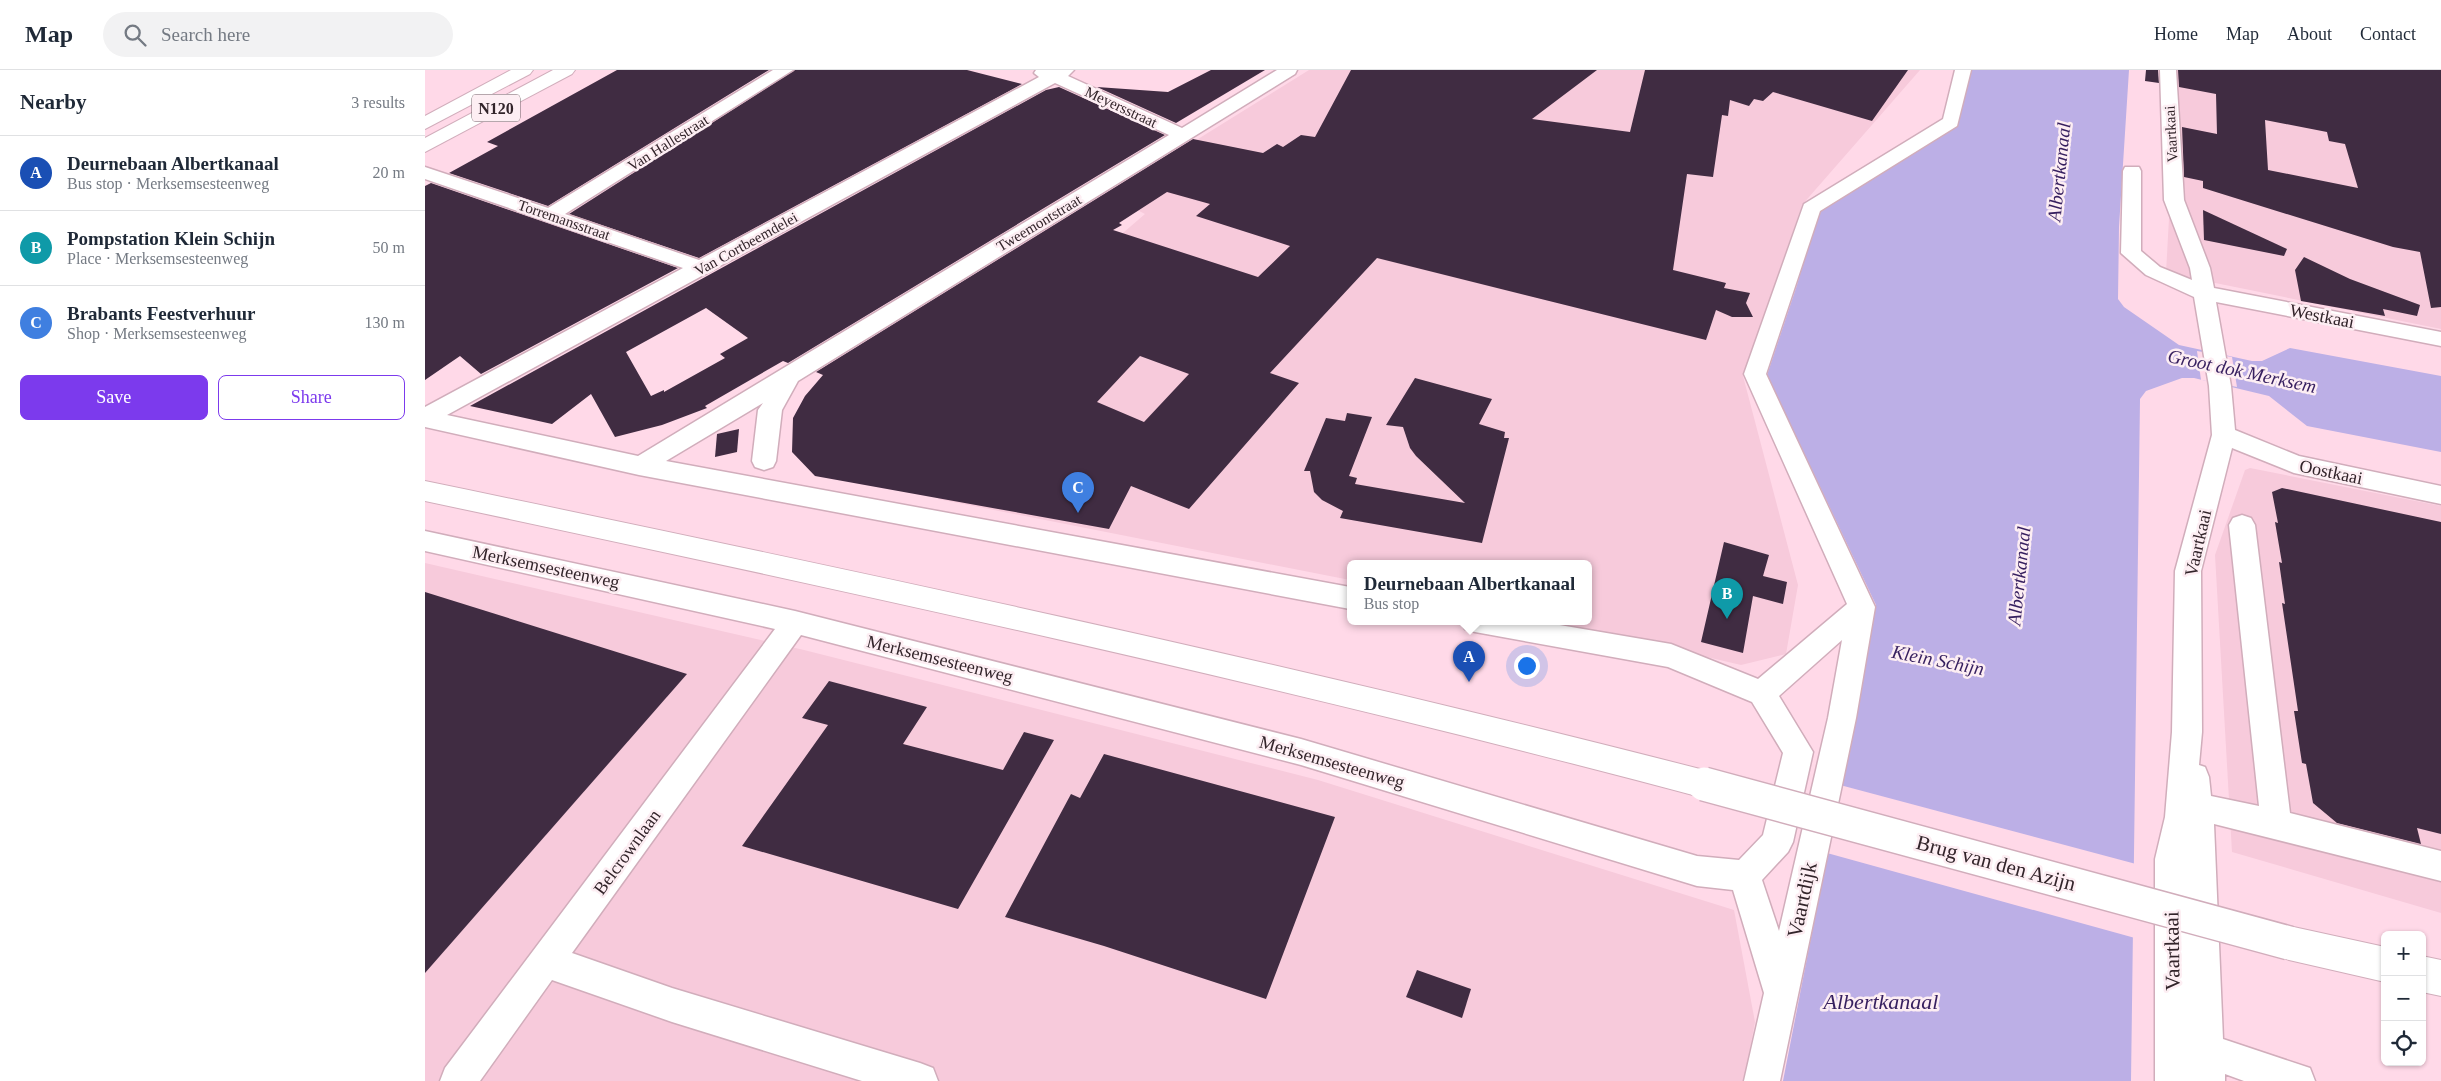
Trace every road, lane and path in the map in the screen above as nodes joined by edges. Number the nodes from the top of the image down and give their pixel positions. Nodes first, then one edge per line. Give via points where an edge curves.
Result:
1 (524, 70) edge
2 (566, 70) edge
3 (785, 70) edge
4 (1031, 70) edge
5 (1289, 70) edge
6 (1963, 70) edge
7 (2168, 70) edge
8 (1060, 73) edge
9 (425, 123) edge
10 (1183, 135) junction
11 (425, 146) edge
12 (2132, 171) dead end
13 (425, 173) edge
14 (551, 215) junction
15 (703, 268) junction
16 (2203, 293) junction
17 (2441, 339) edge
18 (790, 376) junction
19 (425, 418) edge
20 (2224, 435) junction
21 (764, 461) dead end
22 (639, 466) junction
23 (425, 491) edge
24 (2441, 495) edge
25 (2242, 525) dead end
26 (425, 541) edge
27 (1347, 597) edge
28 (1862, 607) junction
29 (795, 622) junction
30 (1497, 625) edge
31 (1762, 693) junction
32 (2187, 732) junction
33 (2198, 807) junction
34 (2276, 824) junction
35 (2441, 866) edge
36 (1745, 876) junction
37 (546, 961) junction
38 (2381, 964) edge
39 (2426, 975) edge
40 (2441, 978) edge
41 (1781, 992) junction
42 (2173, 1040) junction
43 (2207, 1066) edge
44 (458, 1081) edge
45 (920, 1081) edge
46 (1762, 1081) edge
47 (2173, 1081) edge
48 (2297, 1081) edge

1 - 9 main road, N120
2 - 11 main road, N120
3 - 14 street, Van Hallestraat
4 - 8 street, Meyersstraat
5 - 10 street, Tweemontstraat
6 - 28 street via 1951,122 1811,208 1755,374
7 - 16 street, Vaartkaai via 2174,200 2200,268
8 - 10 street, Meyersstraat
8 - 15 street, Van Cortbeemdelei
10 - 18 street, Tweemontstraat
12 - 16 street, Westkaai via 2131,253 2153,271
13 - 14 street, Torremansstraat
14 - 15 street, Torremansstraat
15 - 19 street, Van Cortbeemdelei
16 - 17 street, Westkaai
16 - 20 street, Vaartkaai via 2220,386
18 - 21 street, Tweemontstraat via 770,410
18 - 22 street, Tweemontstraat
19 - 22 street
20 - 24 street, Oostkaai via 2294,464
20 - 32 street, Vaartkaai via 2188,571
22 - 27 street
23 - 38 main road, Brug van den Azijn, bridge via 901,591 1444,716 2289,943
25 - 34 street
26 - 29 street, Merksemsesteenweg
28 - 31 street
28 - 41 street, Vaartdijk via 1842,718
29 - 36 street, Merksemsesteenweg via 1301,752 1697,871
29 - 37 street, Belcrownlaan
30 - 31 street via 1671,656
31 - 36 street via 1798,752 1777,842
32 - 33 street, Vaartkaai
32 - 42 street, Vaartkaai via 2180,817 2171,859
33 - 34 street
33 - 43 street, Vaartkaai
34 - 35 street
36 - 41 street
37 - 44 street, Belcrownlaan
37 - 45 street
39 - 40 main road
41 - 46 street, Vaartdijk
42 - 43 street
42 - 47 street, Vaartkaai
43 - 48 street

